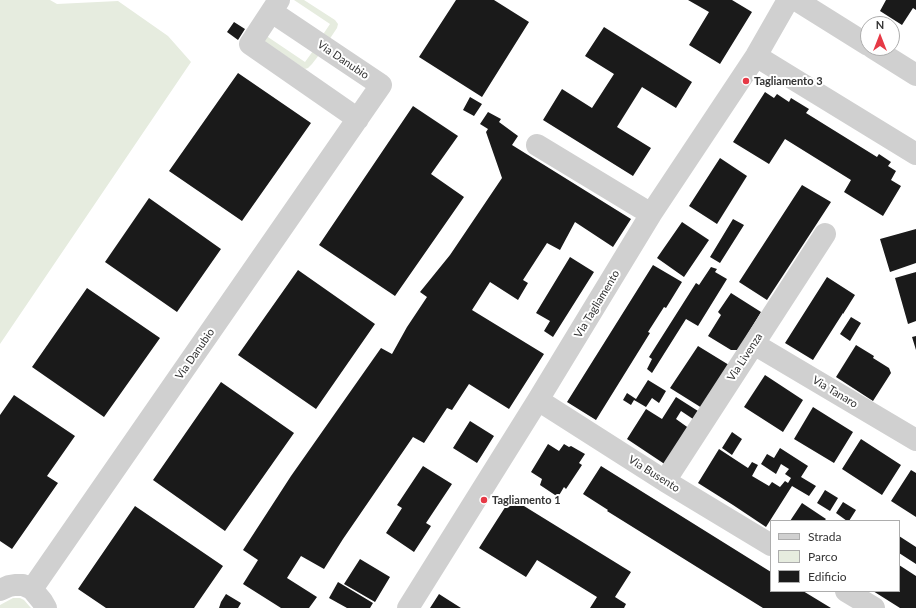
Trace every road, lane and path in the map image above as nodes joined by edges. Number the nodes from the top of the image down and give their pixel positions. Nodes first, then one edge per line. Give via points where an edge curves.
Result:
1 (790, 0) edge
2 (275, 6) edge
3 (860, 40) edge
4 (756, 56) junction
5 (886, 56) edge
6 (916, 75) edge
7 (358, 119) junction
8 (537, 145) dead end
9 (916, 154) edge
10 (651, 214) junction
11 (825, 234) dead end
12 (754, 344) junction
13 (538, 400) junction
14 (916, 440) edge
15 (665, 481) junction
16 (770, 544) edge
17 (3, 586) edge
18 (32, 589) junction
19 (848, 592) edge
20 (46, 608) edge
21 (408, 608) edge
22 (874, 608) edge

1 - 3 street
1 - 4 street, Via Tagliamento
2 - 7 street, Via Danubio via 381,85
2 - 7 street, Via Danubio via 250,44
4 - 9 street
4 - 10 street, Via Tagliamento
5 - 6 street
7 - 18 street, Via Danubio
8 - 10 street
10 - 13 street, Via Tagliamento
11 - 12 street, Via Livenza
12 - 14 street, Via Tanaro
12 - 15 street, Via Livenza
13 - 15 street, Via Busento
13 - 21 street, Via Tagliamento
15 - 16 street, Via Busento
17 - 18 street via 23,585
18 - 20 street
19 - 22 street

